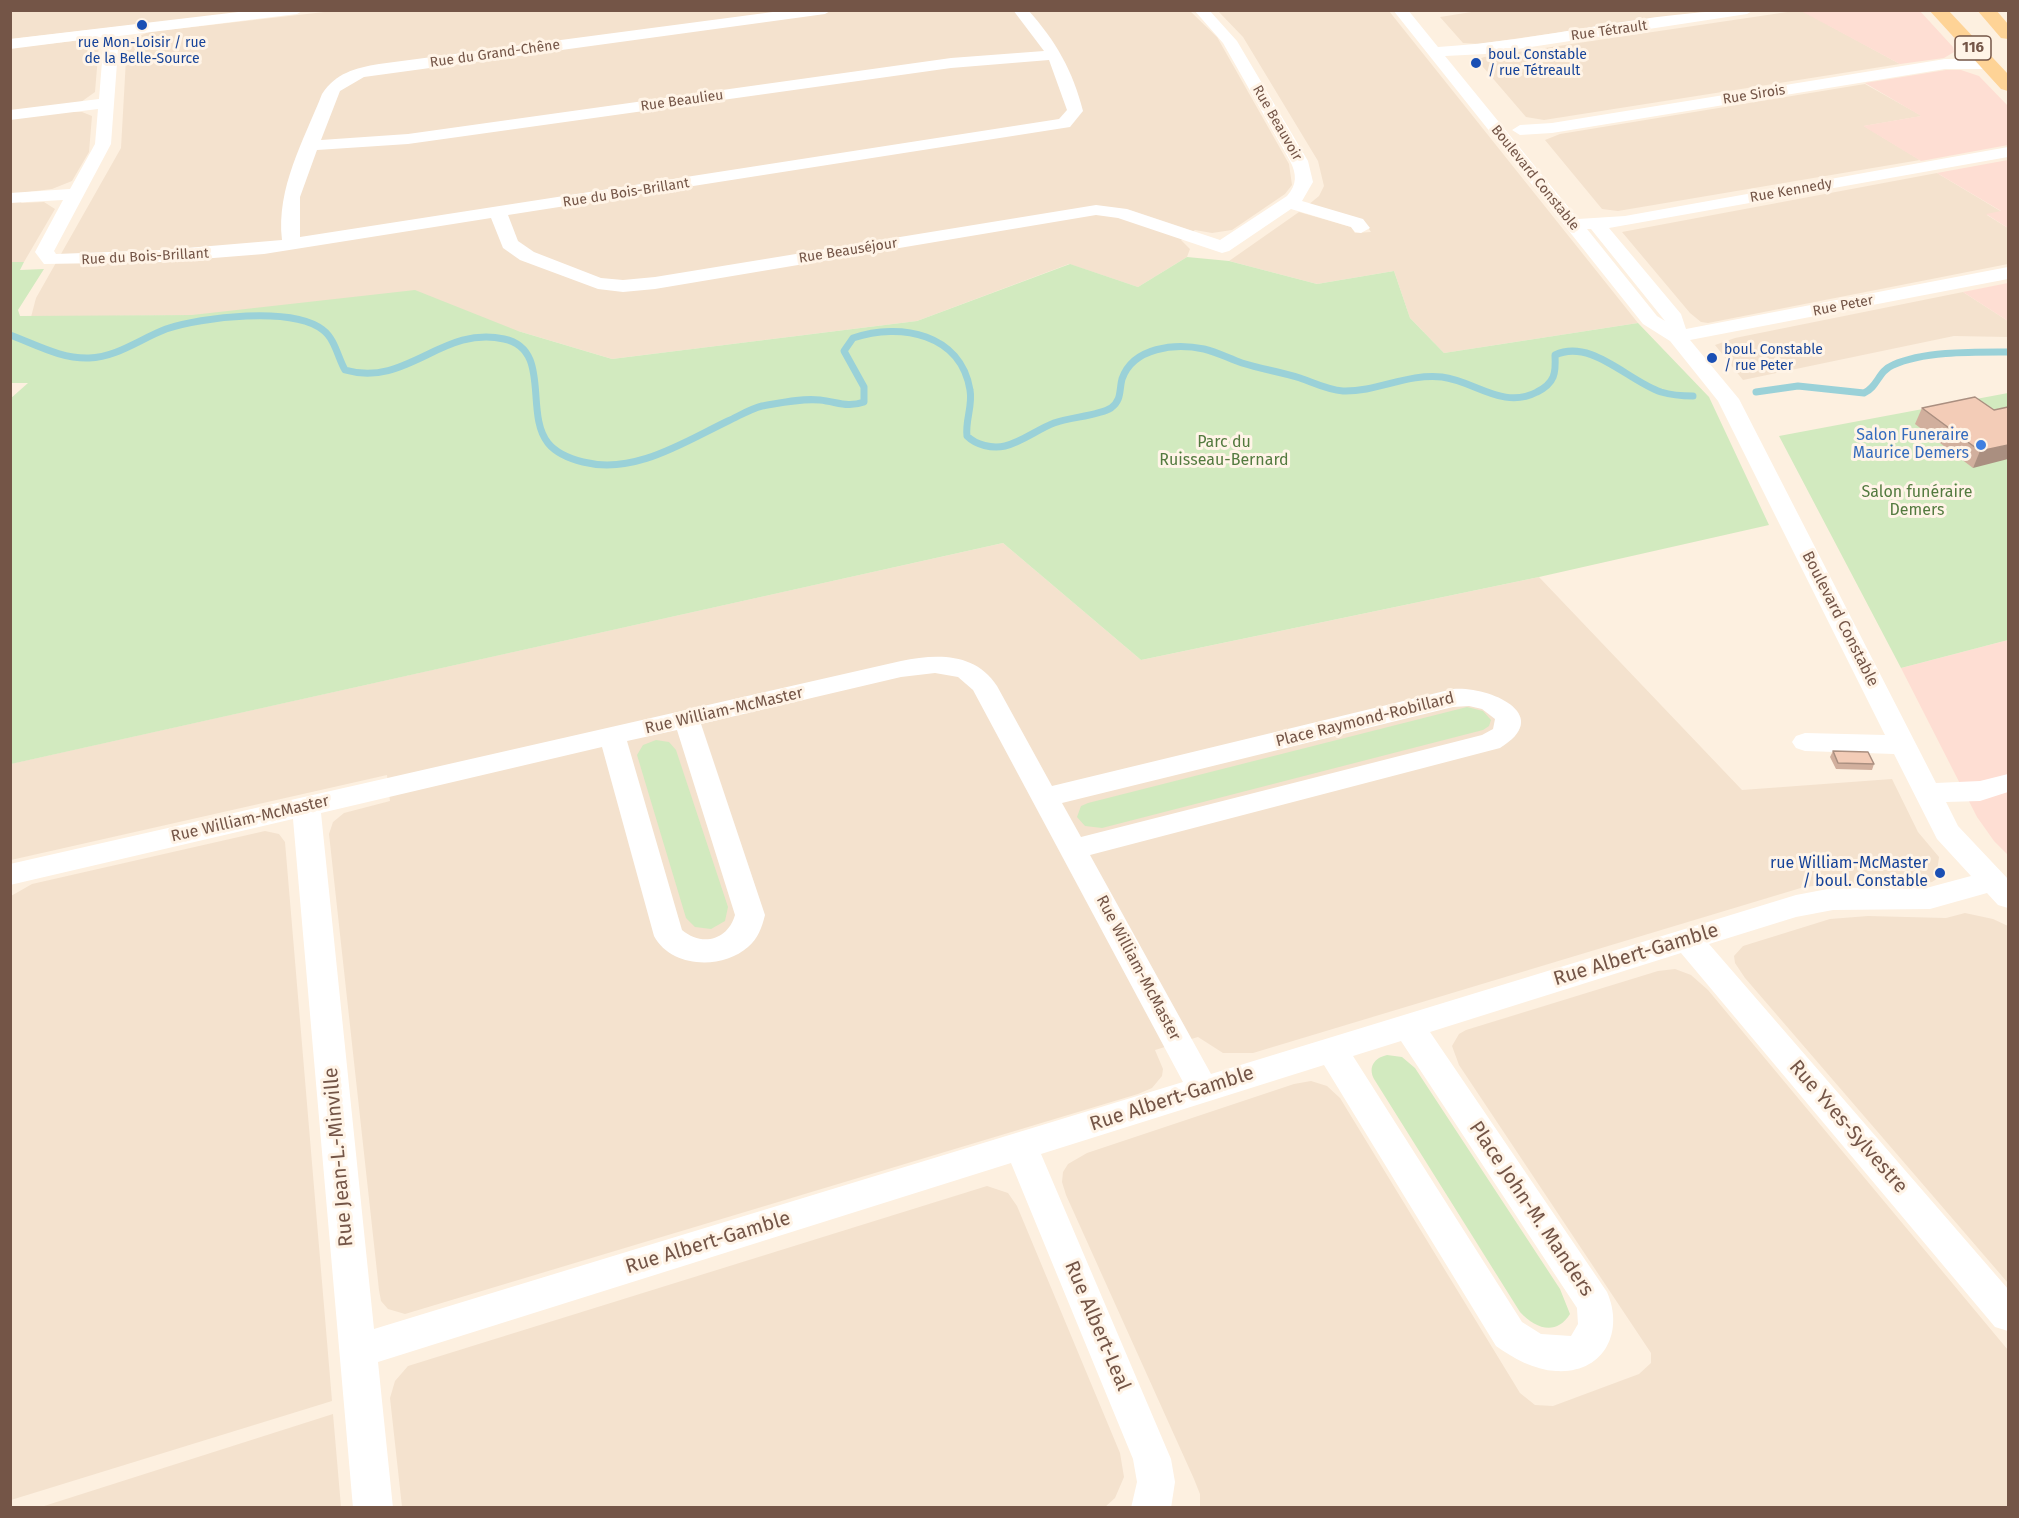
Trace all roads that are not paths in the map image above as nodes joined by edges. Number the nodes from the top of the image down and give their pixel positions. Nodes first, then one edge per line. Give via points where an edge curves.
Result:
1 (297, 10) edge
2 (825, 10) edge
3 (1020, 10) edge
4 (1201, 10) edge
5 (1400, 10) edge
6 (1747, 10) edge
7 (1938, 10) edge
8 (1986, 10) edge
9 (112, 32) junction
10 (1440, 34) dead end
11 (2008, 34) edge
12 (10, 44) edge
13 (1455, 51) junction
14 (1435, 52) junction
15 (1054, 55) junction
16 (1988, 64) junction
17 (2008, 85) edge
18 (106, 104) junction
19 (10, 115) edge
20 (1520, 130) junction
21 (309, 146) junction
22 (1534, 148) dead end
23 (2008, 152) edge
24 (78, 194) junction
25 (10, 198) edge
26 (1288, 203) junction
27 (1582, 206) dead end
28 (498, 213) junction
29 (1596, 223) junction
30 (1573, 225) junction
31 (1361, 228) dead end
32 (292, 244) junction
33 (1222, 247) joint
34 (2008, 273) edge
35 (1677, 337) junction
36 (687, 720) junction
37 (612, 737) junction
38 (1805, 742) dead end
39 (1903, 745) junction
40 (2008, 783) edge
41 (1928, 793) junction
42 (1047, 797) junction
43 (306, 807) junction
44 (1075, 849) junction
45 (10, 874) edge
46 (2002, 887) edge
47 (1687, 939) junction
48 (1408, 1025) junction
49 (1331, 1049) junction
50 (1203, 1089) junction
51 (1021, 1147) junction
52 (2008, 1315) edge
53 (358, 1351) junction
54 (373, 1508) edge
55 (1151, 1508) edge

1 - 9 street
2 - 21 street, Rue du Grand-Chêne via 359,73 333,88
3 - 15 street, Rue du Bois-Brillant via 1045,37
4 - 26 street, Rue Beauvoir via 1229,41 1304,169 1303,187
5 - 14 street, Boulevard Constable
6 - 13 street, Rue Tétrault
7 - 16 main road, 116
8 - 11 main road, 116
9 - 12 street
9 - 18 street
10 - 13 street, Boulevard Constable
13 - 14 street, Rue Tétrault
13 - 20 street, Boulevard Constable
14 - 30 street, Boulevard Constable
15 - 21 street, Rue Beaulieu via 962,61 408,139
15 - 28 street, Rue du Bois-Brillant via 1075,111 1071,119 1054,126
16 - 17 main road, 116
16 - 20 street, Rue Sirois via 1945,64
18 - 19 street
18 - 24 street via 103,144
20 - 22 street, Boulevard Constable
21 - 32 street, Rue du Grand-Chêne via 289,208
23 - 29 street, Rue Kennedy
24 - 25 street
24 - 32 street, Rue du Bois-Brillant via 44,252 45,257 54,261 195,254
26 - 31 street via 1357,223
26 - 33 street, Rue Beauvoir
27 - 29 street, Boulevard Constable
28 - 32 street, Rue du Bois-Brillant
28 - 33 street, Rue Beauséjour via 508,241 516,250 585,279 615,286 650,284 1096,210 1116,211
29 - 30 street, Rue Kennedy
29 - 35 street, Boulevard Constable via 1674,318
30 - 35 street, Boulevard Constable via 1650,320
34 - 35 street, Rue Peter
35 - 39 street, Boulevard Constable via 1728,399
36 - 37 street, Rue William-McMaster
36 - 37 street via 750,915 743,935 713,951 687,949 669,936
36 - 42 street, Rue William-McMaster via 920,665 954,666 980,680
37 - 43 street, Rue William-McMaster
38 - 39 street
39 - 41 street, Boulevard Constable
40 - 41 street via 1980,791
41 - 46 street, Boulevard Constable via 1953,839
42 - 44 street, Rue William-McMaster
42 - 44 street, Place Raymond-Robillard via 1453,698 1484,700 1502,710 1508,719 1506,733 1491,742
43 - 45 street, Rue William-McMaster
43 - 53 street, Rue Jean-L.-Minville
44 - 50 street, Rue William-McMaster
46 - 47 street, Rue Albert-Gamble via 1929,898 1814,902
47 - 48 street, Rue Albert-Gamble
47 - 52 street, Rue Yves-Sylvestre
48 - 49 street, Rue Albert-Gamble
48 - 49 street, Place John-M. Manders via 1594,1304 1596,1331 1578,1351 1559,1356 1538,1353 1509,1334
49 - 50 street, Rue Albert-Gamble
50 - 51 street, Rue Albert-Gamble
51 - 53 street, Rue Albert-Gamble
51 - 55 street, Rue Albert-Leal via 1152,1459 1156,1482
53 - 54 street, Rue Jean-L.-Minville

